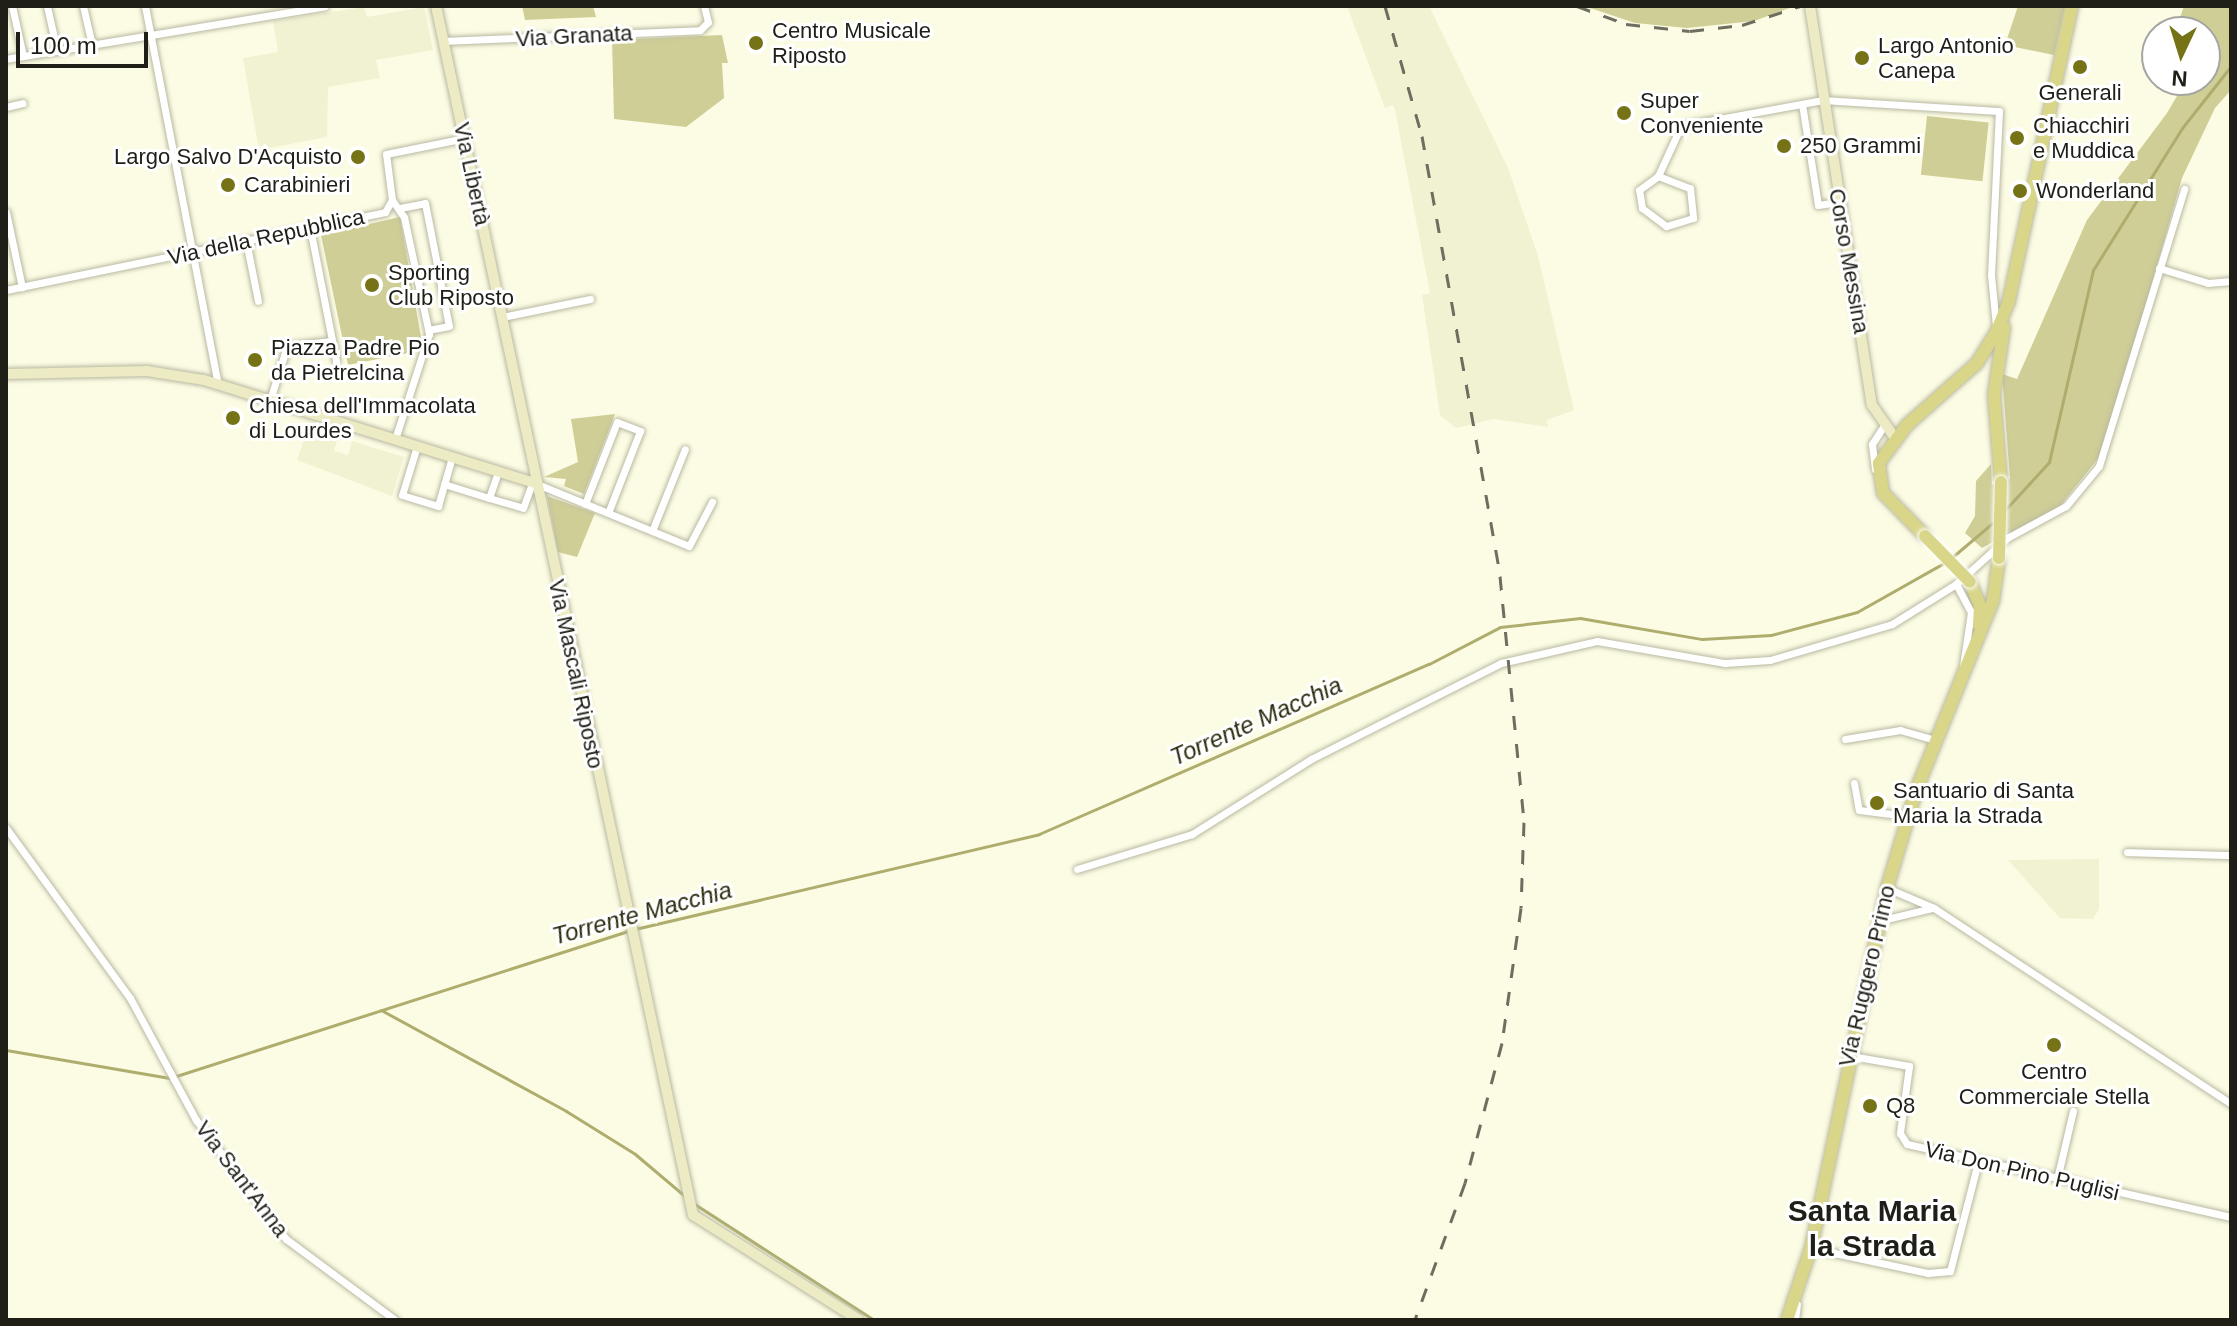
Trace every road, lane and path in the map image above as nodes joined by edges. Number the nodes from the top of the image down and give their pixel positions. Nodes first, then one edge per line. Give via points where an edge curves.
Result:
1 (12, 6) edge
2 (47, 6) edge
3 (83, 6) edge
4 (145, 6) edge
5 (325, 6) edge
6 (436, 6) edge
7 (704, 6) edge
8 (1804, 6) edge
9 (1810, 6) edge
10 (2072, 6) edge
11 (310, 7) edge
12 (151, 36) junction
13 (442, 41) junction
14 (92, 45) junction
15 (57, 51) junction
16 (23, 56) junction
17 (6, 59) edge
18 (1822, 96) junction
19 (23, 103) dead end
20 (1802, 104) junction
21 (6, 107) edge
22 (465, 138) junction
23 (1658, 176) junction
24 (2184, 189) dead end
25 (392, 200) junction
26 (1839, 202) junction
27 (400, 208) junction
28 (6, 212) edge
29 (310, 228) junction
30 (246, 241) junction
31 (193, 252) junction
32 (2159, 268) junction
33 (2231, 281) edge
34 (22, 287) junction
35 (6, 290) edge
36 (590, 299) dead end
37 (2009, 300) junction
38 (258, 301) dead end
39 (502, 317) junction
40 (428, 330) junction
41 (1996, 333) junction
42 (332, 341) junction
43 (336, 360) dead end
44 (1977, 363) junction
45 (6, 374) edge
46 (218, 384) junction
47 (1994, 395) junction
48 (270, 400) junction
49 (1883, 427) junction
50 (1895, 438) junction
51 (395, 439) junction
52 (417, 446) junction
53 (685, 449) dead end
54 (452, 457) junction
55 (498, 472) junction
56 (1877, 477) junction
57 (534, 483) junction
58 (444, 484) junction
59 (489, 498) junction
60 (712, 502) dead end
61 (585, 504) junction
62 (608, 513) junction
63 (652, 531) junction
64 (1997, 574) junction
65 (1963, 583) junction
66 (1976, 640) junction
67 (1962, 675) junction
68 (1845, 739) dead end
69 (1936, 740) junction
70 (1854, 783) dead end
71 (1907, 816) junction
72 (6, 828) edge
73 (2127, 852) dead end
74 (2231, 855) edge
75 (1077, 869) dead end
76 (1887, 888) junction
77 (1934, 908) junction
78 (1878, 921) junction
79 (1848, 1055) junction
80 (2231, 1104) edge
81 (2073, 1111) dead end
82 (1978, 1162) junction
83 (2057, 1179) junction
84 (2231, 1217) edge
85 (1811, 1248) junction
86 (1798, 1293) junction
87 (395, 1320) edge
88 (859, 1320) edge
89 (1787, 1320) edge
90 (1795, 1320) edge

1 - 16 street
2 - 15 street
3 - 14 street
4 - 12 street
5 - 11 street
6 - 13 street, Via Libertà
7 - 13 street, Via Granata via 705,26
8 - 18 street, Corso Messina
9 - 18 street, Corso Messina
10 - 37 main road
11 - 12 street
12 - 14 street
12 - 31 street
13 - 22 street, Via Libertà
14 - 15 street
15 - 16 street
16 - 17 street
18 - 20 street
18 - 26 street, Corso Messina
18 - 41 street via 1999,111 1991,275
19 - 21 street
20 - 23 street via 1681,126
20 - 26 street via 1818,205
22 - 25 street, Via della Repubblica via 386,154
22 - 39 street, Via Libertà
23 - 23 street via 1639,190 1642,208 1666,226 1693,218 1690,188
24 - 32 street
25 - 27 street
25 - 29 street, Via della Repubblica via 385,212
26 - 49 street, Corso Messina via 1872,405
27 - 40 street
27 - 40 street via 425,203 449,326
28 - 34 street
29 - 30 street, Via della Repubblica
29 - 42 street
30 - 31 street, Via della Repubblica
30 - 38 street
31 - 34 street, Via della Repubblica
31 - 46 street
32 - 33 street via 2208,283
32 - 65 street via 2099,466 2066,506 2007,538
34 - 35 street, Via della Repubblica
36 - 39 street
37 - 41 main road
37 - 47 main road
39 - 57 street, Via Libertà
40 - 51 street
41 - 44 main road
42 - 43 street
42 - 48 street via 287,346
44 - 47 main road via 1990,365
44 - 50 main road
45 - 46 street via 147,371
46 - 48 street
47 - 64 main road, Via Ruggero Primo, bridge via 2001,482
48 - 51 street
49 - 50 street
49 - 56 street via 1872,444
50 - 56 main road
51 - 52 street
52 - 54 street
52 - 58 street via 402,495 438,506
53 - 63 street
54 - 55 street
54 - 58 street
55 - 57 street
55 - 59 street
56 - 65 main road, bridge via 1890,503
57 - 59 street via 523,508
57 - 61 street
57 - 88 street, Via Mascali Riposto via 689,1203 699,1221
58 - 59 street
60 - 63 street via 689,546
61 - 62 street
61 - 62 street via 617,422 640,431
62 - 63 street
64 - 65 main road via 1986,588
64 - 66 main road, Via Ruggero Primo
65 - 66 main road via 1980,606
65 - 67 street via 1971,605
65 - 75 street via 1878,631 1770,660 1725,663 1597,641 1501,663 1311,759 1192,834
66 - 67 main road, Via Ruggero Primo
67 - 69 main road, Via Ruggero Primo
68 - 69 street via 1900,730
69 - 71 main road, Via Ruggero Primo
70 - 71 street via 1859,810
71 - 76 main road, Via Ruggero Primo
72 - 87 street, Via Sant'Anna via 84,929 173,1069 196,1120 286,1239
73 - 74 street
76 - 77 street
76 - 78 main road, Via Ruggero Primo
77 - 78 street
77 - 80 street
78 - 79 main road, Via Ruggero Primo
79 - 82 street, Via Don Pino Puglisi via 1909,1066 1900,1133 1907,1144
79 - 85 main road, Via Ruggero Primo
81 - 83 street
82 - 83 street, Via Don Pino Puglisi
82 - 85 street via 1950,1271 1928,1273
83 - 84 street, Via Don Pino Puglisi
85 - 86 main road, Via Ruggero Primo
86 - 89 main road, Via Ruggero Primo
86 - 90 street

